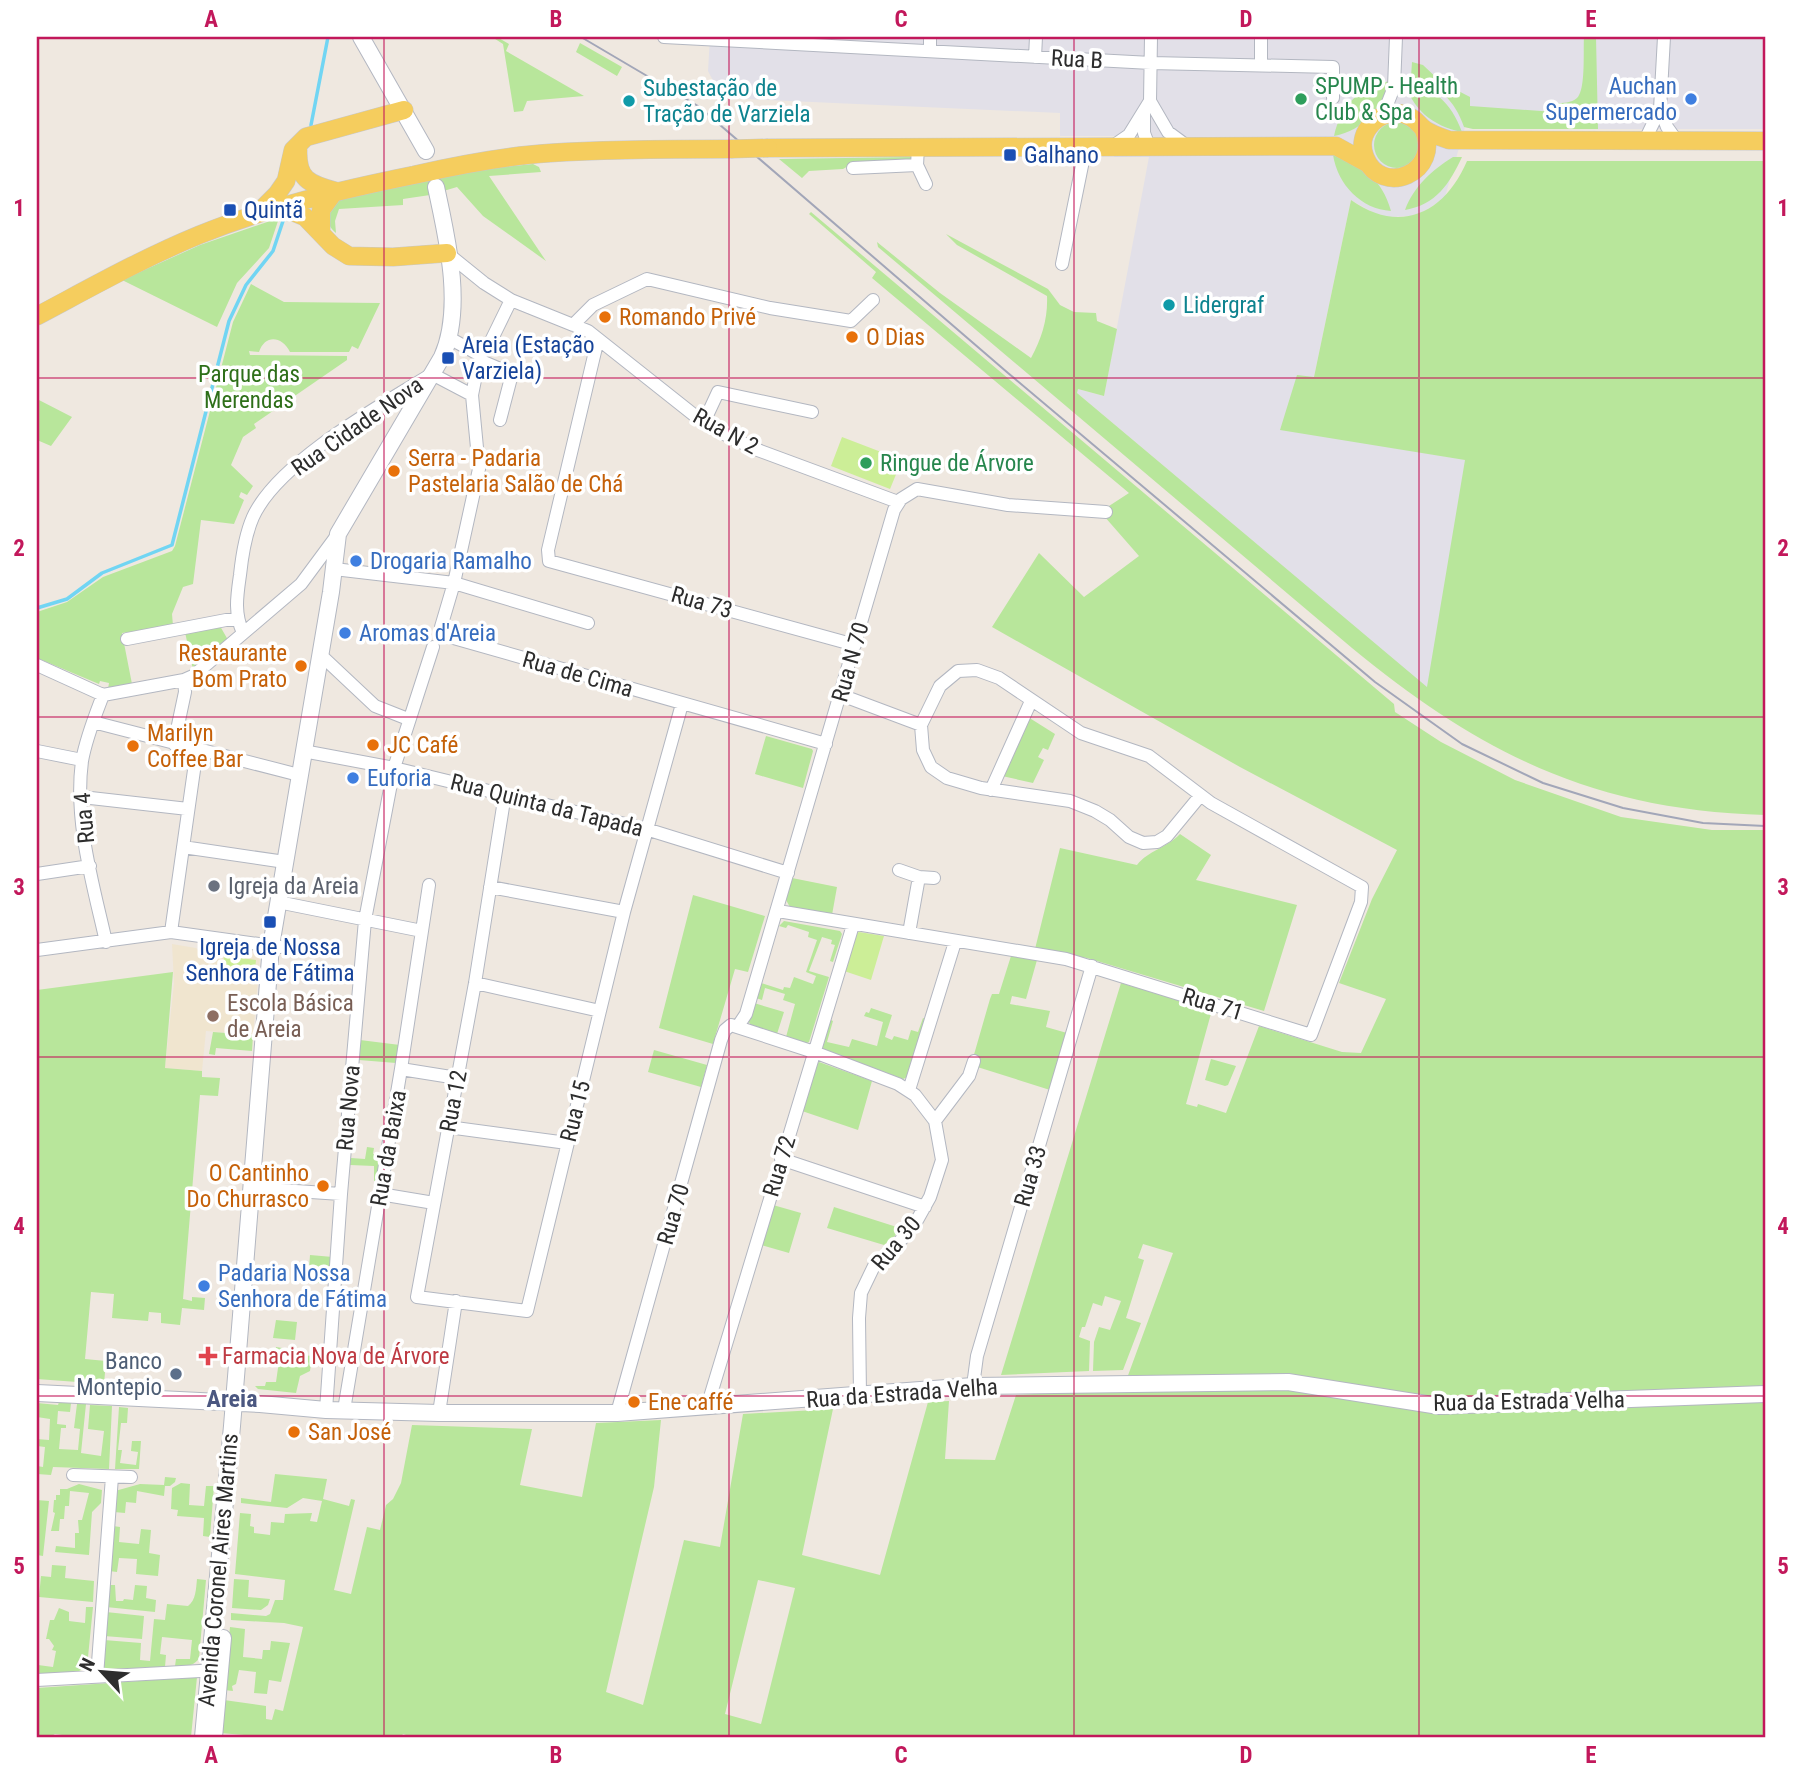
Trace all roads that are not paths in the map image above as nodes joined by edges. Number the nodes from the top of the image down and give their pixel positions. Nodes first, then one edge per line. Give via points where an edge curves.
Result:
1 (361, 37) edge
2 (664, 37) edge
3 (930, 37) edge
4 (1036, 37) edge
5 (1151, 37) edge
6 (1261, 37) edge
7 (1396, 37) edge
8 (1664, 37) edge
9 (813, 41) edge
10 (930, 51) junction
11 (1035, 57) junction
12 (1151, 63) junction
13 (1261, 65) junction
14 (1394, 87) junction
15 (1333, 98) dead end
16 (1150, 108) junction
17 (1660, 109) junction
18 (404, 110) junction
19 (1405, 114) junction
20 (1383, 115) junction
21 (1423, 128) junction
22 (1366, 130) junction
23 (1645, 140) junction
24 (1677, 141) junction
25 (1765, 141) edge
26 (298, 145) junction
27 (1086, 146) junction
28 (1113, 146) junction
29 (1149, 146) junction
30 (1186, 146) junction
31 (1336, 146) junction
32 (426, 150) dead end
33 (1556, 151) junction
34 (1765, 151) edge
35 (917, 156) junction
36 (1424, 161) junction
37 (1367, 163) junction
38 (853, 168) dead end
39 (926, 184) dead end
40 (436, 187) dead end
41 (335, 191) junction
42 (281, 207) junction
43 (257, 214) junction
44 (321, 231) junction
45 (447, 253) junction
46 (1062, 264) dead end
47 (511, 300) junction
48 (873, 300) dead end
49 (37, 316) edge
50 (573, 325) junction
51 (451, 339) junction
52 (598, 339) junction
53 (479, 357) junction
54 (432, 374) junction
55 (472, 396) junction
56 (812, 412) dead end
57 (500, 420) dead end
58 (704, 422) junction
59 (898, 502) junction
60 (1107, 512) dead end
61 (338, 534) junction
62 (334, 569) junction
63 (454, 583) junction
64 (331, 592) junction
65 (237, 620) junction
66 (588, 623) dead end
67 (243, 633) junction
68 (127, 639) dead end
69 (855, 645) junction
70 (432, 647) dead end
71 (325, 659) junction
72 (37, 666) edge
73 (184, 680) junction
74 (103, 695) junction
75 (841, 695) junction
76 (1031, 701) junction
77 (682, 704) junction
78 (408, 719) junction
79 (93, 722) junction
80 (921, 726) junction
81 (174, 744) junction
82 (826, 744) junction
83 (197, 749) junction
84 (37, 751) edge
85 (307, 752) junction
86 (82, 760) junction
87 (394, 768) junction
88 (299, 775) junction
89 (991, 790) junction
90 (505, 794) junction
91 (1200, 796) junction
92 (82, 797) junction
93 (188, 809) junction
94 (646, 829) junction
95 (183, 846) junction
96 (285, 862) junction
97 (90, 866) junction
98 (899, 870) dead end
99 (788, 873) junction
100 (37, 874) edge
101 (919, 877) junction
102 (934, 877) dead end
103 (429, 885) dead end
104 (490, 887) junction
105 (283, 903) junction
106 (778, 911) junction
107 (624, 912) junction
108 (365, 919) junction
109 (853, 925) junction
110 (170, 932) junction
111 (422, 932) junction
112 (909, 933) junction
113 (106, 942) junction
114 (955, 942) junction
115 (275, 946) junction
116 (37, 950) edge
117 (1092, 966) junction
118 (475, 983) junction
119 (600, 1011) junction
120 (738, 1026) junction
121 (814, 1052) junction
122 (974, 1061) dead end
123 (401, 1069) junction
124 (457, 1078) junction
125 (909, 1090) junction
126 (934, 1121) junction
127 (448, 1127) junction
128 (567, 1143) junction
129 (781, 1159) junction
130 (255, 1189) junction
131 (341, 1194) junction
132 (380, 1194) junction
133 (434, 1203) junction
134 (925, 1206) junction
135 (456, 1301) junction
136 (527, 1311) joint
137 (973, 1386) junction
138 (37, 1392) edge
139 (1765, 1394) edge
140 (860, 1395) junction
141 (237, 1403) junction
142 (707, 1408) junction
143 (326, 1410) junction
144 (344, 1410) junction
145 (439, 1413) junction
146 (617, 1413) junction
147 (73, 1475) dead end
148 (112, 1477) junction
149 (131, 1477) dead end
150 (215, 1670) junction
151 (97, 1676) junction
152 (37, 1680) edge
153 (203, 1737) edge
154 (214, 1737) edge

1 - 18 street
2 - 9 street, Rua B
3 - 10 street
4 - 11 street
5 - 12 street
6 - 13 street
7 - 14 street
8 - 17 street
9 - 10 street, Rua B
10 - 11 street, Rua B
11 - 12 street, Rua B
12 - 13 street, Rua B
12 - 16 street
13 - 15 street, Rua B via 1333,67
14 - 19 street
14 - 20 street
16 - 28 street via 1129,135
16 - 29 street via 1144,133
16 - 30 street
17 - 23 street
17 - 24 street
18 - 26 main road via 314,133
18 - 32 street
19 - 20 main road
19 - 21 main road
20 - 22 main road
21 - 23 main road via 1448,140
21 - 36 main road via 1428,145
22 - 31 main road
22 - 37 main road via 1363,152
23 - 24 main road
23 - 33 main road via 1634,145
24 - 25 main road
26 - 41 main road via 304,178
26 - 43 main road via 286,181
27 - 28 main road
27 - 35 main road
27 - 46 street
28 - 29 main road
29 - 30 main road
30 - 31 main road
31 - 37 main road
33 - 34 main road
33 - 36 main road via 1448,151
35 - 38 street
35 - 39 street
35 - 41 main road, bridge via 768,148 547,153
36 - 37 main road via 1417,170 1396,178 1385,177
40 - 45 street
41 - 42 main road
41 - 44 main road via 321,210
42 - 43 main road
42 - 44 main road
43 - 49 main road via 141,262
44 - 45 main road via 349,256
45 - 47 street, Rua N 2
45 - 51 street via 453,304
47 - 50 street, Rua N 2
47 - 53 street, Rua de Cima
48 - 50 street via 851,321 769,308 647,279 593,305
50 - 52 street, Rua N 2
51 - 53 street
51 - 54 street
52 - 58 street, Rua N 2
52 - 69 street, Rua 73 via 549,561
53 - 55 street, Rua de Cima
53 - 57 street via 512,374
54 - 55 street
54 - 61 street
54 - 65 street, Rua Cidade Nova via 302,460 266,495 252,518 242,555
55 - 63 street, Rua de Cima via 479,469
56 - 58 street via 718,391
58 - 59 street, Rua N 2 via 755,449
59 - 60 street via 917,489 929,489 1008,505
59 - 69 street, Rua N 70
61 - 62 street
61 - 67 street via 301,584
62 - 63 street
62 - 64 street
63 - 66 street
63 - 77 street, Rua de Cima via 441,627 443,635
64 - 71 street
64 - 85 street
65 - 67 street, Rua Cidade Nova
65 - 68 street
67 - 73 street
69 - 75 street, Rua N 70
70 - 78 street, Rua Nova
71 - 78 street via 375,706
71 - 85 street
72 - 74 street
73 - 74 street
73 - 81 street
74 - 79 street, Rua 4
75 - 80 street
75 - 82 street, Rua N 70
76 - 80 street, Rua 71 via 999,678 958,671 940,686
76 - 89 street
76 - 91 street, Rua 71 via 1081,733 1149,756
77 - 82 street, Rua de Cima
77 - 94 street, Rua 15
78 - 87 street, Rua Nova
79 - 81 street
79 - 86 street, Rua 4
80 - 89 street via 923,750 937,774
81 - 83 street
82 - 99 street, Rua N 70
83 - 88 street
83 - 93 street
84 - 86 street
85 - 87 street, Rua Quinta da Tapada
85 - 88 street
85 - 105 street
86 - 92 street, Rua 4
87 - 90 street, Rua Quinta da Tapada
87 - 108 street, Rua Nova
88 - 96 street
89 - 91 street via 1082,806 1143,843 1167,835
90 - 94 street, Rua Quinta da Tapada
90 - 104 street, Rua 12
91 - 117 street, Rua 71 via 1362,887 1361,902 1311,1035
92 - 93 street
92 - 97 street, Rua 4
93 - 95 street
94 - 99 street, Rua Quinta da Tapada
94 - 107 street, Rua 15
95 - 96 street
95 - 110 street
96 - 105 street
97 - 100 street
97 - 113 street, Rua 4
98 - 101 street
99 - 106 street, Rua N 70
101 - 102 street
101 - 112 street
103 - 111 street, Rua da Baixa
104 - 107 street
104 - 118 street, Rua 12
105 - 108 street
105 - 115 street, Avenida Coronel Aires Martins
106 - 109 street, Rua 71
106 - 120 street, Rua N 70 via 746,1014
107 - 119 street, Rua 15
108 - 111 street
108 - 131 street, Rua Nova
109 - 112 street, Rua 71
109 - 121 street, Rua 72
110 - 113 street
110 - 115 street
111 - 123 street, Rua da Baixa
112 - 114 street, Rua 71
113 - 116 street
114 - 117 street, Rua 71
114 - 125 street
115 - 130 street, Avenida Coronel Aires Martins
117 - 137 street, Rua 33 via 977,1356
118 - 119 street
118 - 124 street, Rua 12
119 - 128 street, Rua 15
120 - 121 street
120 - 146 street, Rua 70 via 731,1025 721,1040
121 - 125 street
121 - 129 street, Rua 72
122 - 126 street via 969,1076
123 - 124 street
123 - 132 street, Rua da Baixa
124 - 127 street, Rua 12
125 - 126 street, Rua 30
126 - 134 street, Rua 30 via 942,1160
127 - 128 street
127 - 133 street, Rua 12
128 - 136 street, Rua 15
129 - 134 street
129 - 142 street, Rua 72
130 - 131 street
130 - 141 street, Avenida Coronel Aires Martins
131 - 143 street, Rua Nova
132 - 133 street
132 - 144 street, Rua da Baixa
133 - 135 street, Rua 12 via 417,1297
134 - 140 street, Rua 30 via 902,1239 874,1266 861,1293
135 - 136 street, Rua 12
135 - 145 street
137 - 139 street, Rua da Estrada Velha via 1288,1382 1439,1406
137 - 140 street, Rua da Estrada Velha
138 - 141 street, Rua da Estrada Velha
140 - 142 street, Rua da Estrada Velha
141 - 143 street, Rua da Estrada Velha
141 - 150 street, Avenida Coronel Aires Martins
142 - 146 street, Rua da Estrada Velha
143 - 144 street, Rua da Estrada Velha
144 - 145 street, Rua da Estrada Velha
145 - 146 street, Rua da Estrada Velha
147 - 148 street
148 - 149 street
148 - 151 street
150 - 151 street
150 - 153 street, Avenida Coronel Aires Martins
150 - 154 street, Avenida Coronel Aires Martins
151 - 152 street

